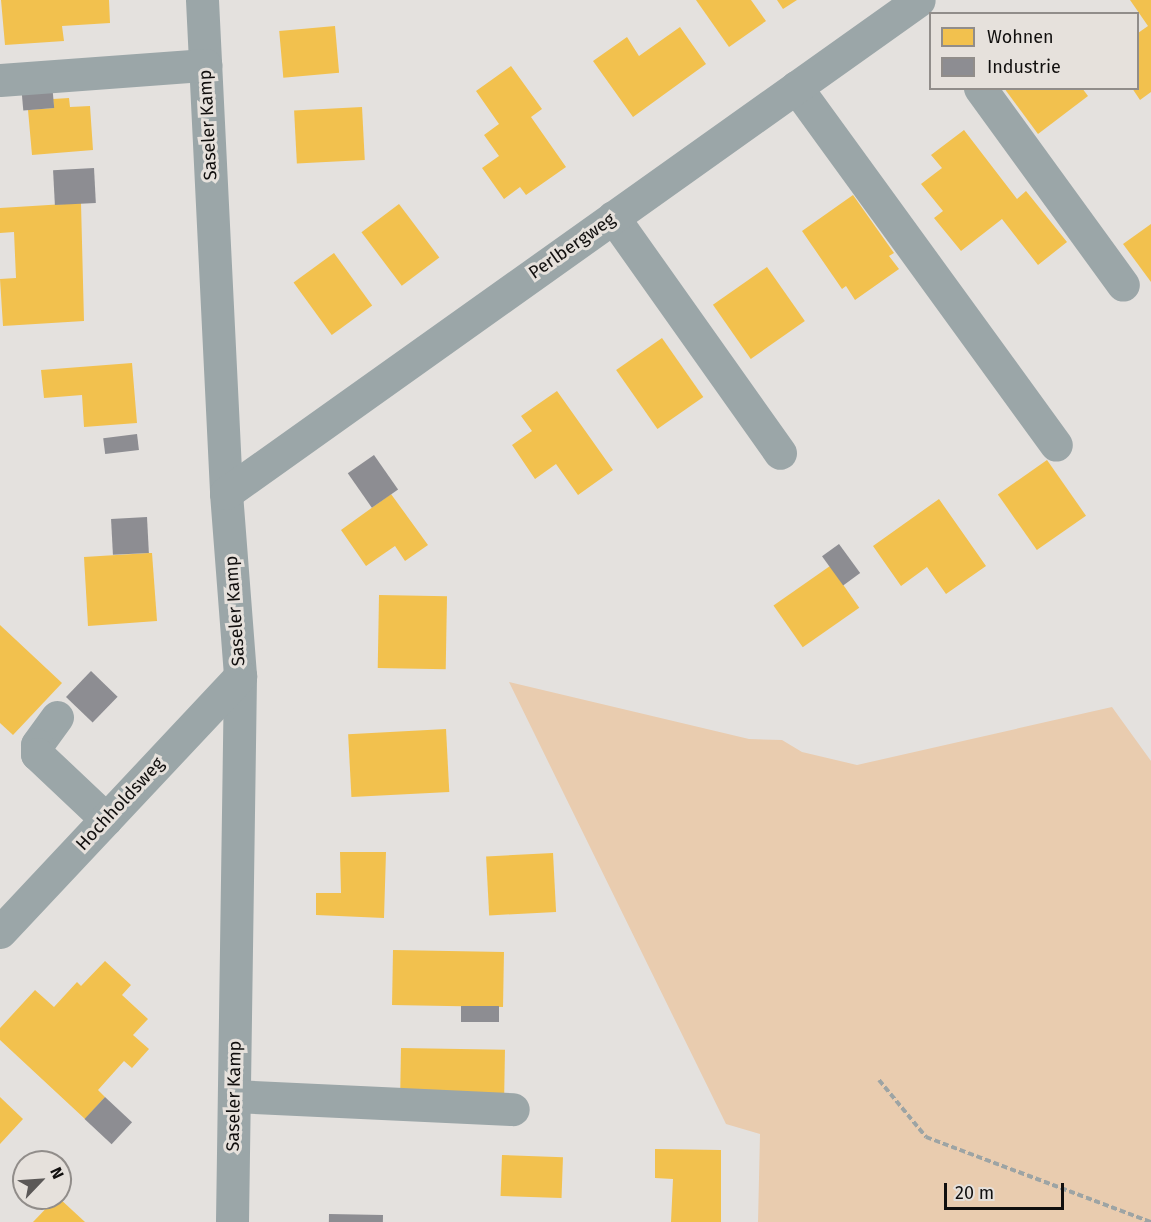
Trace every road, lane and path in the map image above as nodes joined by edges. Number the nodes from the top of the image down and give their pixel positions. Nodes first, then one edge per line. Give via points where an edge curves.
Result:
1 (202, 0) edge
2 (922, 8) edge
3 (205, 65) junction
4 (0, 80) edge
5 (796, 87) junction
6 (981, 90) edge
7 (614, 217) junction
8 (1123, 285) dead end
9 (1056, 445) dead end
10 (780, 453) dead end
11 (226, 492) junction
12 (240, 676) junction
13 (57, 717) dead end
14 (106, 819) junction
15 (0, 932) edge
16 (879, 1080) dead end
17 (234, 1096) junction
18 (513, 1109) dead end
19 (232, 1222) edge
20 (1151, 1222) edge

1 - 3 street, Saseler Kamp
2 - 5 street, Perlbergweg
3 - 4 street
3 - 11 street, Saseler Kamp
5 - 7 street, Perlbergweg
5 - 9 street
6 - 8 street
7 - 10 street
7 - 11 street, Perlbergweg
11 - 12 street, Saseler Kamp
12 - 14 street, Hochholdsweg
12 - 17 street, Saseler Kamp
13 - 14 street via 37,745 37,754
14 - 15 street, Hochholdsweg
16 - 20 path via 926,1137
17 - 18 street
17 - 19 street, Saseler Kamp

